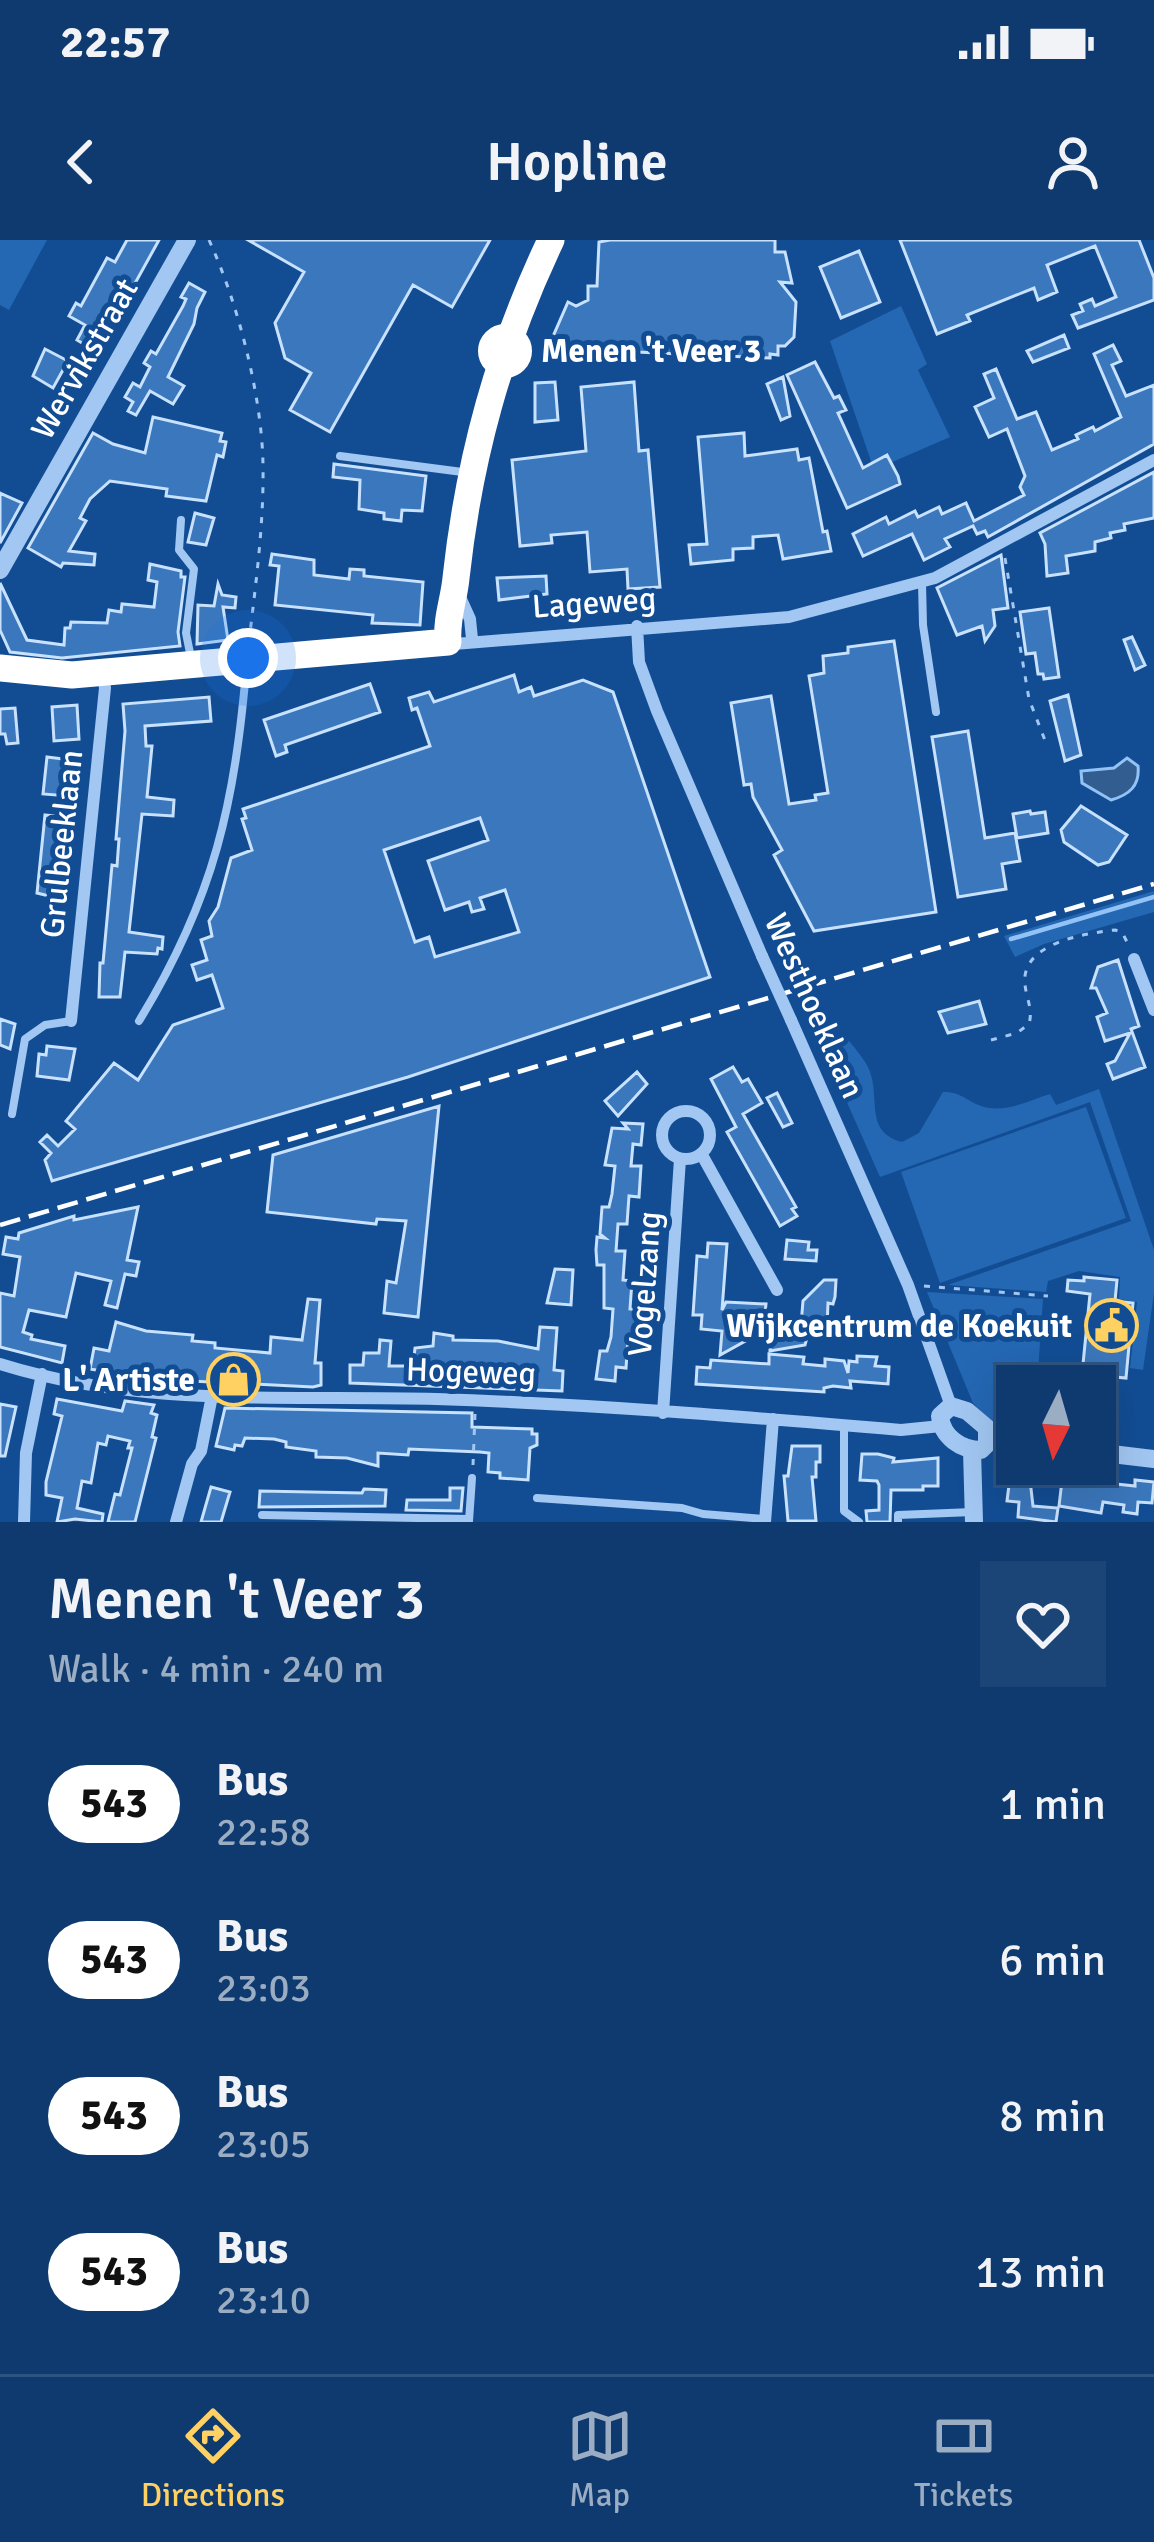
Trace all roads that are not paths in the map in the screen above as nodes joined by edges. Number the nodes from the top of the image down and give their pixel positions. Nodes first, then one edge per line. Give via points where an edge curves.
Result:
1 (187, 240) edge
2 (551, 240) edge
3 (340, 456) dead end
4 (1154, 460) edge
5 (470, 473) junction
6 (181, 520) dead end
7 (0, 570) edge
8 (922, 583) junction
9 (455, 586) junction
10 (637, 626) junction
11 (472, 640) junction
12 (448, 642) junction
13 (248, 658) junction
14 (192, 663) junction
15 (2, 667) edge
16 (103, 672) junction
17 (936, 712) dead end
18 (1134, 959) road end
19 (1154, 1010) edge
20 (70, 1021) joint
21 (139, 1022) dead end
22 (13, 1114) dead end
23 (701, 1154) junction
24 (680, 1159) junction
25 (777, 1290) dead end
26 (0, 1364) edge
27 (42, 1374) junction
28 (212, 1396) junction
29 (951, 1406) junction
30 (663, 1413) junction
31 (772, 1419) junction
32 (844, 1426) junction
33 (941, 1426) junction
34 (989, 1436) junction
35 (996, 1438) edge
36 (972, 1450) junction
37 (1116, 1454) edge
38 (1154, 1459) edge
39 (472, 1478) road end
40 (537, 1498) dead end
41 (262, 1515) dead end
42 (974, 1517) edge
43 (469, 1520) edge
44 (765, 1521) edge
45 (24, 1522) edge
46 (176, 1522) edge
47 (859, 1522) edge
48 (898, 1522) edge

1 - 7 street, Wervikstraat
2 - 5 street via 499,367
3 - 5 lane
4 - 8 street, Lageweg
5 - 9 street
6 - 14 lane via 179,550 194,568 186,633
8 - 10 street, Lageweg via 789,616
8 - 17 lane
9 - 11 street
9 - 12 street
10 - 11 street, Lageweg
10 - 29 street, Westhoeklaan, bridge via 639,662 657,711 908,1285
11 - 12 street, Lageweg
12 - 13 street, Lageweg
13 - 14 street, Lageweg
13 - 21 lane via 221,842 185,939
14 - 16 street, Lageweg
15 - 16 street, Lageweg
16 - 20 street, Grulbeeklaan
18 - 19 street
20 - 22 lane via 25,1039
23 - 24 street
23 - 24 street, Vogelzang via 710,1127 682,1111 666,1121 662,1138
23 - 25 street, Vogelzang
24 - 30 street, Vogelzang
26 - 27 street, Hogeweg
27 - 28 street, Hogeweg
27 - 45 street via 26,1453
28 - 30 street, Hogeweg
28 - 46 street
29 - 33 street
29 - 34 street via 983,1422
30 - 31 street, Hogeweg
31 - 32 street, Hogeweg
31 - 44 street
32 - 33 street, Hogeweg
32 - 47 lane via 844,1511
33 - 36 street
34 - 35 street
34 - 36 street
36 - 42 street
37 - 38 street
39 - 43 lane
40 - 44 lane
41 - 43 lane
42 - 48 lane via 898,1515

